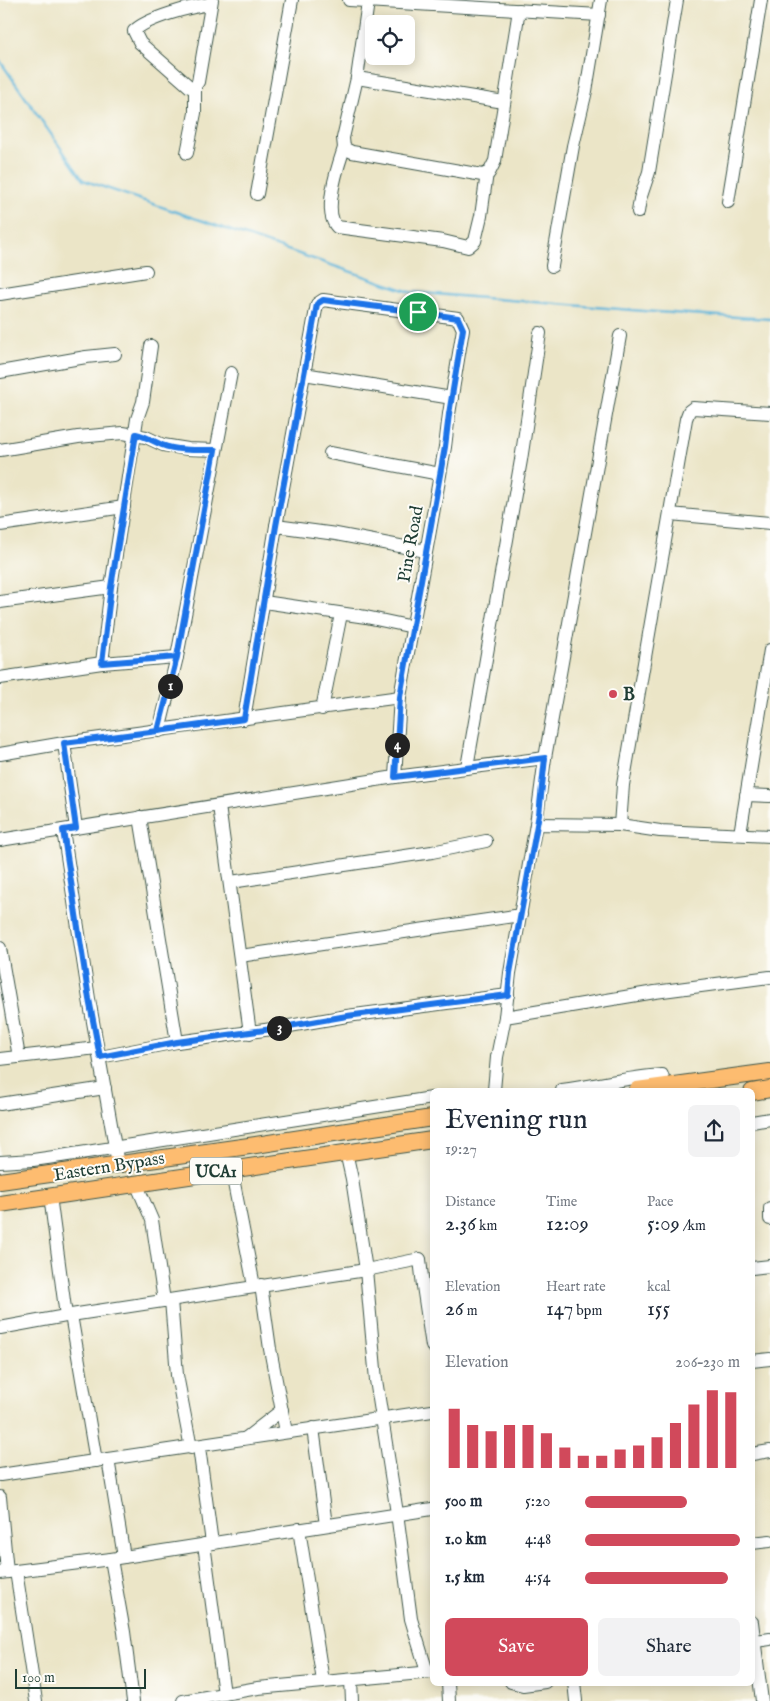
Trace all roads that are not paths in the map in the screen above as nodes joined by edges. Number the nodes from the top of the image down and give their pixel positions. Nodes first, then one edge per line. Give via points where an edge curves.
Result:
1 (292, 0) edge
2 (349, 0) edge
3 (601, 0) edge
4 (677, 0) edge
5 (761, 0) edge
6 (212, 2) edge
7 (368, 2) junction
8 (519, 10) junction
9 (599, 15) junction
10 (357, 78) junction
11 (195, 86) junction
12 (504, 102) junction
13 (344, 148) junction
14 (187, 153) dead end
15 (487, 173) junction
16 (256, 194) dead end
17 (728, 202) dead end
18 (638, 212) dead end
19 (552, 266) dead end
20 (146, 271) dead end
21 (0, 294) edge
22 (540, 333) dead end
23 (620, 336) dead end
24 (151, 346) dead end
25 (115, 354) dead end
26 (0, 372) edge
27 (231, 373) dead end
28 (304, 374) junction
29 (452, 398) junction
30 (770, 413) edge
31 (136, 434) junction
32 (0, 450) edge
33 (215, 450) junction
34 (330, 453) dead end
35 (440, 474) junction
36 (124, 507) junction
37 (670, 514) junction
38 (770, 523) edge
39 (0, 526) edge
40 (276, 526) junction
41 (426, 551) junction
42 (111, 587) junction
43 (0, 602) edge
44 (264, 602) junction
45 (341, 614) junction
46 (413, 627) junction
47 (770, 650) edge
48 (177, 657) junction
49 (102, 663) junction
50 (0, 678) edge
51 (400, 697) junction
52 (322, 709) junction
53 (244, 719) junction
54 (158, 731) junction
55 (64, 743) junction
56 (0, 754) edge
57 (545, 758) junction
58 (467, 767) junction
59 (395, 777) junction
60 (746, 795) junction
61 (770, 796) edge
62 (219, 806) junction
63 (140, 817) junction
64 (536, 824) junction
65 (620, 825) junction
66 (76, 828) junction
67 (63, 830) junction
68 (740, 834) junction
69 (770, 836) edge
70 (0, 840) edge
71 (486, 841) dead end
72 (231, 882) junction
73 (520, 915) junction
74 (0, 948) edge
75 (240, 956) junction
76 (770, 977) edge
77 (508, 995) junction
78 (506, 1017) junction
79 (250, 1033) junction
80 (177, 1042) junction
81 (98, 1052) junction
82 (19, 1057) junction
83 (0, 1059) edge
84 (770, 1072) edge
85 (666, 1086) junction
86 (105, 1088) junction
87 (494, 1088) edge
88 (575, 1088) edge
89 (652, 1088) edge
90 (770, 1089) edge
91 (755, 1092) edge
92 (430, 1098) edge
93 (0, 1104) edge
94 (363, 1109) junction
95 (430, 1118) edge
96 (770, 1119) edge
97 (755, 1122) edge
98 (364, 1128) junction
99 (430, 1140) edge
100 (116, 1147) junction
101 (346, 1152) junction
102 (0, 1162) edge
103 (118, 1164) junction
104 (231, 1168) junction
105 (0, 1181) edge
106 (136, 1182) junction
107 (50, 1196) junction
108 (0, 1204) edge
109 (770, 1208) edge
110 (770, 1219) edge
111 (426, 1258) edge
112 (770, 1266) edge
113 (755, 1268) edge
114 (366, 1270) junction
115 (258, 1286) junction
116 (167, 1301) junction
117 (68, 1315) junction
118 (430, 1319) edge
119 (0, 1328) edge
120 (770, 1359) edge
121 (755, 1361) edge
122 (282, 1410) junction
123 (430, 1411) edge
124 (382, 1418) junction
125 (313, 1428) junction
126 (286, 1432) junction
127 (244, 1439) junction
128 (195, 1447) junction
129 (770, 1451) edge
130 (755, 1454) edge
131 (102, 1460) junction
132 (0, 1475) edge
133 (0, 1497) edge
134 (430, 1509) edge
135 (397, 1513) junction
136 (326, 1525) junction
137 (299, 1529) junction
138 (770, 1541) edge
139 (208, 1543) junction
140 (755, 1543) edge
141 (124, 1557) junction
142 (111, 1559) junction
143 (8, 1572) edge
144 (755, 1637) edge
145 (770, 1639) edge
146 (756, 1642) junction
147 (430, 1672) edge
148 (351, 1680) junction
149 (323, 1681) junction
150 (448, 1686) edge
151 (574, 1686) edge
152 (258, 1688) junction
153 (224, 1694) junction
154 (262, 1700) edge
155 (36, 1701) edge
156 (133, 1701) edge
157 (183, 1701) edge
158 (352, 1701) edge
159 (449, 1701) edge
160 (576, 1701) edge
161 (762, 1701) edge

1 - 16 street
2 - 7 street
3 - 9 street
4 - 18 street via 649,172
5 - 17 street
6 - 11 street
6 - 11 street via 184,9 134,31 140,42 185,84
7 - 8 street
7 - 10 street
8 - 9 street
8 - 12 street
9 - 19 street
10 - 12 street
10 - 13 street via 342,138
11 - 14 street via 195,113
12 - 15 street via 495,162
13 - 15 street via 477,174
13 - 15 street via 332,190 332,219 337,227 468,247 475,241
20 - 21 street
22 - 58 street
23 - 57 street
24 - 31 street
25 - 26 street
27 - 33 street
28 - 29 street
28 - 29 street, Pine Road via 317,304 323,300 458,318 463,329
28 - 40 street
29 - 35 street, Pine Road
30 - 37 street via 702,408 690,411
31 - 32 street via 97,435
31 - 33 street via 163,445
31 - 36 street
33 - 48 street
34 - 35 street
35 - 41 street, Pine Road
36 - 39 street
36 - 42 street
37 - 38 street
37 - 65 street via 623,786
40 - 41 street
40 - 44 street
41 - 46 street, Pine Road
42 - 43 street
42 - 49 street
44 - 45 street
44 - 53 street
45 - 46 street
45 - 52 street
46 - 51 street, Pine Road
47 - 60 street
48 - 49 street
48 - 54 street
49 - 50 street
51 - 52 street
51 - 59 street, Pine Road
52 - 53 street
53 - 54 street
54 - 55 street
55 - 56 street
55 - 66 street
57 - 58 street
57 - 64 street
58 - 59 street
59 - 62 street
60 - 61 street
60 - 68 street
62 - 63 street
62 - 72 street
63 - 66 street
63 - 80 street
64 - 65 street
64 - 73 street
65 - 68 street via 660,831
66 - 67 street
67 - 70 street
67 - 81 street
68 - 69 street
71 - 72 street
72 - 75 street
73 - 75 street
73 - 77 street
74 - 82 street
75 - 79 street
76 - 78 street
77 - 78 street
77 - 79 street via 347,1016
78 - 87 street
79 - 80 street
80 - 81 street
81 - 82 street
81 - 86 street
82 - 83 street
84 - 85 main road
85 - 88 street via 662,1075
85 - 89 main road
86 - 93 street
86 - 100 street
90 - 91 main road
92 - 94 street
94 - 98 street
94 - 100 street
95 - 98 main road, Eastern Bypass
96 - 97 street
98 - 103 main road, Eastern Bypass
99 - 101 main road, Eastern Bypass / UCA1
100 - 102 street
100 - 103 street
101 - 104 main road, Eastern Bypass / UCA1
101 - 114 street
103 - 105 main road, Eastern Bypass
104 - 106 main road, Eastern Bypass / UCA1
104 - 115 street
106 - 107 main road, Eastern Bypass / UCA1
106 - 116 street via 152,1220
107 - 108 main road, Eastern Bypass / UCA1
107 - 117 street
109 - 110 street
111 - 114 street
111 - 118 street via 422,1286
112 - 113 street
114 - 115 street
114 - 124 street
115 - 116 street
115 - 122 street
116 - 117 street
116 - 128 street via 177,1375
117 - 119 street
117 - 131 street
120 - 121 street
122 - 126 street
122 - 127 street
123 - 124 street
124 - 125 street
124 - 135 street
125 - 126 street
125 - 136 street
126 - 127 street
127 - 128 street
128 - 131 street
128 - 139 street
129 - 130 street
131 - 132 street
131 - 141 street
133 - 143 street
134 - 135 street
135 - 136 street
135 - 147 street via 411,1619
136 - 137 street
137 - 139 street
137 - 149 street
138 - 140 street
139 - 141 street
139 - 153 street
141 - 142 street
142 - 143 street
142 - 156 street
143 - 155 street
144 - 146 street
145 - 146 street
146 - 161 street
147 - 148 street
148 - 149 street
148 - 158 street
149 - 152 street
150 - 159 street
151 - 160 street
152 - 153 street
152 - 154 street
153 - 157 street

